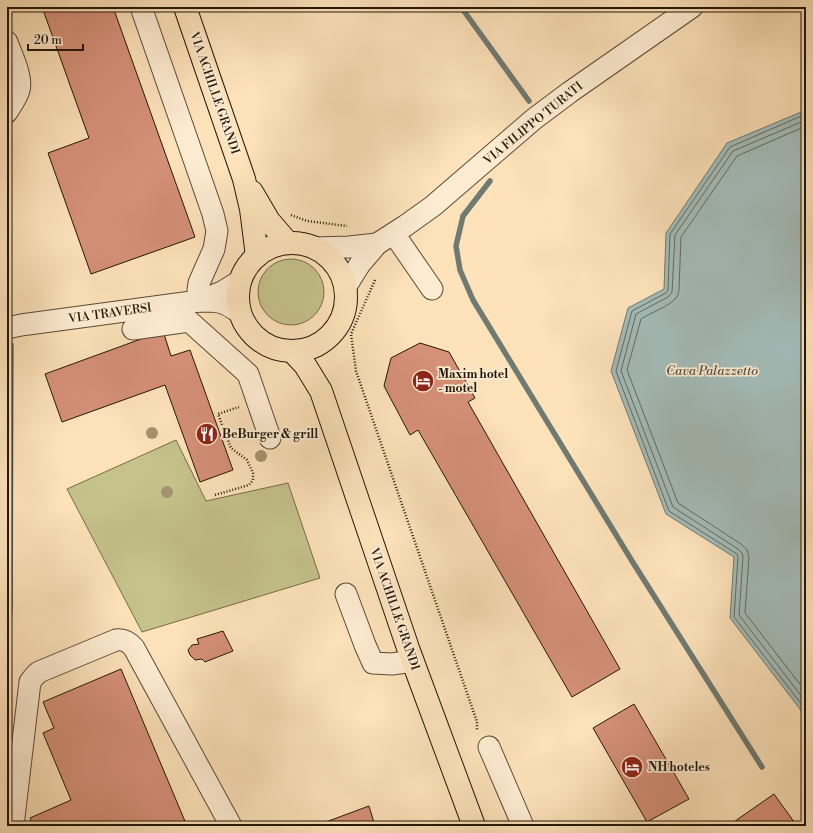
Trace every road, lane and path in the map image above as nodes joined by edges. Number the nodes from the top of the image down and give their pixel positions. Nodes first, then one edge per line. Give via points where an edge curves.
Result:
1 (141, 7) edge
2 (185, 7) edge
3 (692, 7) edge
4 (7, 42) edge
5 (7, 112) edge
6 (244, 179) junction
7 (385, 239) junction
8 (288, 243) junction
9 (314, 248) junction
10 (257, 256) junction
11 (376, 279) dead end
12 (240, 281) junction
13 (345, 288) junction
14 (432, 289) dead end
15 (199, 301) junction
16 (240, 313) junction
17 (12, 322) edge
18 (133, 329) dead end
19 (321, 342) junction
20 (292, 351) junction
21 (321, 391) junction
22 (218, 414) dead end
23 (270, 438) dead end
24 (215, 495) dead end
25 (346, 594) dead end
26 (413, 661) junction
27 (481, 742) joint
28 (13, 826) edge
29 (231, 826) edge
30 (474, 826) edge
31 (523, 826) edge

1 - 15 street via 213,214 216,231 214,249 199,283
2 - 6 main road, VIA ACHILLE GRANDI
3 - 7 street, VIA FILIPPO TURATI via 534,119 433,206
4 - 5 street via 18,72 20,86
6 - 8 main road, VIA ACHILLE GRANDI via 269,221
6 - 10 main road, VIA ACHILLE GRANDI
7 - 9 street, VIA FILIPPO TURATI via 341,248
7 - 13 street, VIA FILIPPO TURATI via 360,264
7 - 14 street
8 - 9 main road
8 - 10 main road via 271,247
9 - 13 main road via 328,255
10 - 12 main road
11 - 27 path via 351,334 356,371 477,722
12 - 15 street
12 - 16 main road
13 - 19 main road via 345,304 341,319 333,332
15 - 16 street via 218,301
15 - 17 street, VIA TRAVERSI
16 - 20 main road via 248,329 261,341 277,349
18 - 23 street via 189,321 248,374
19 - 20 main road
19 - 21 main road, VIA ACHILLE GRANDI
20 - 21 main road, VIA ACHILLE GRANDI via 305,365
21 - 26 main road, VIA ACHILLE GRANDI
22 - 24 path via 230,448 247,460 253,472 253,480 249,485
25 - 26 street via 373,663
26 - 30 main road, VIA ACHILLE GRANDI
27 - 31 street
28 - 29 street via 32,678 39,672 116,640 130,643 134,648

